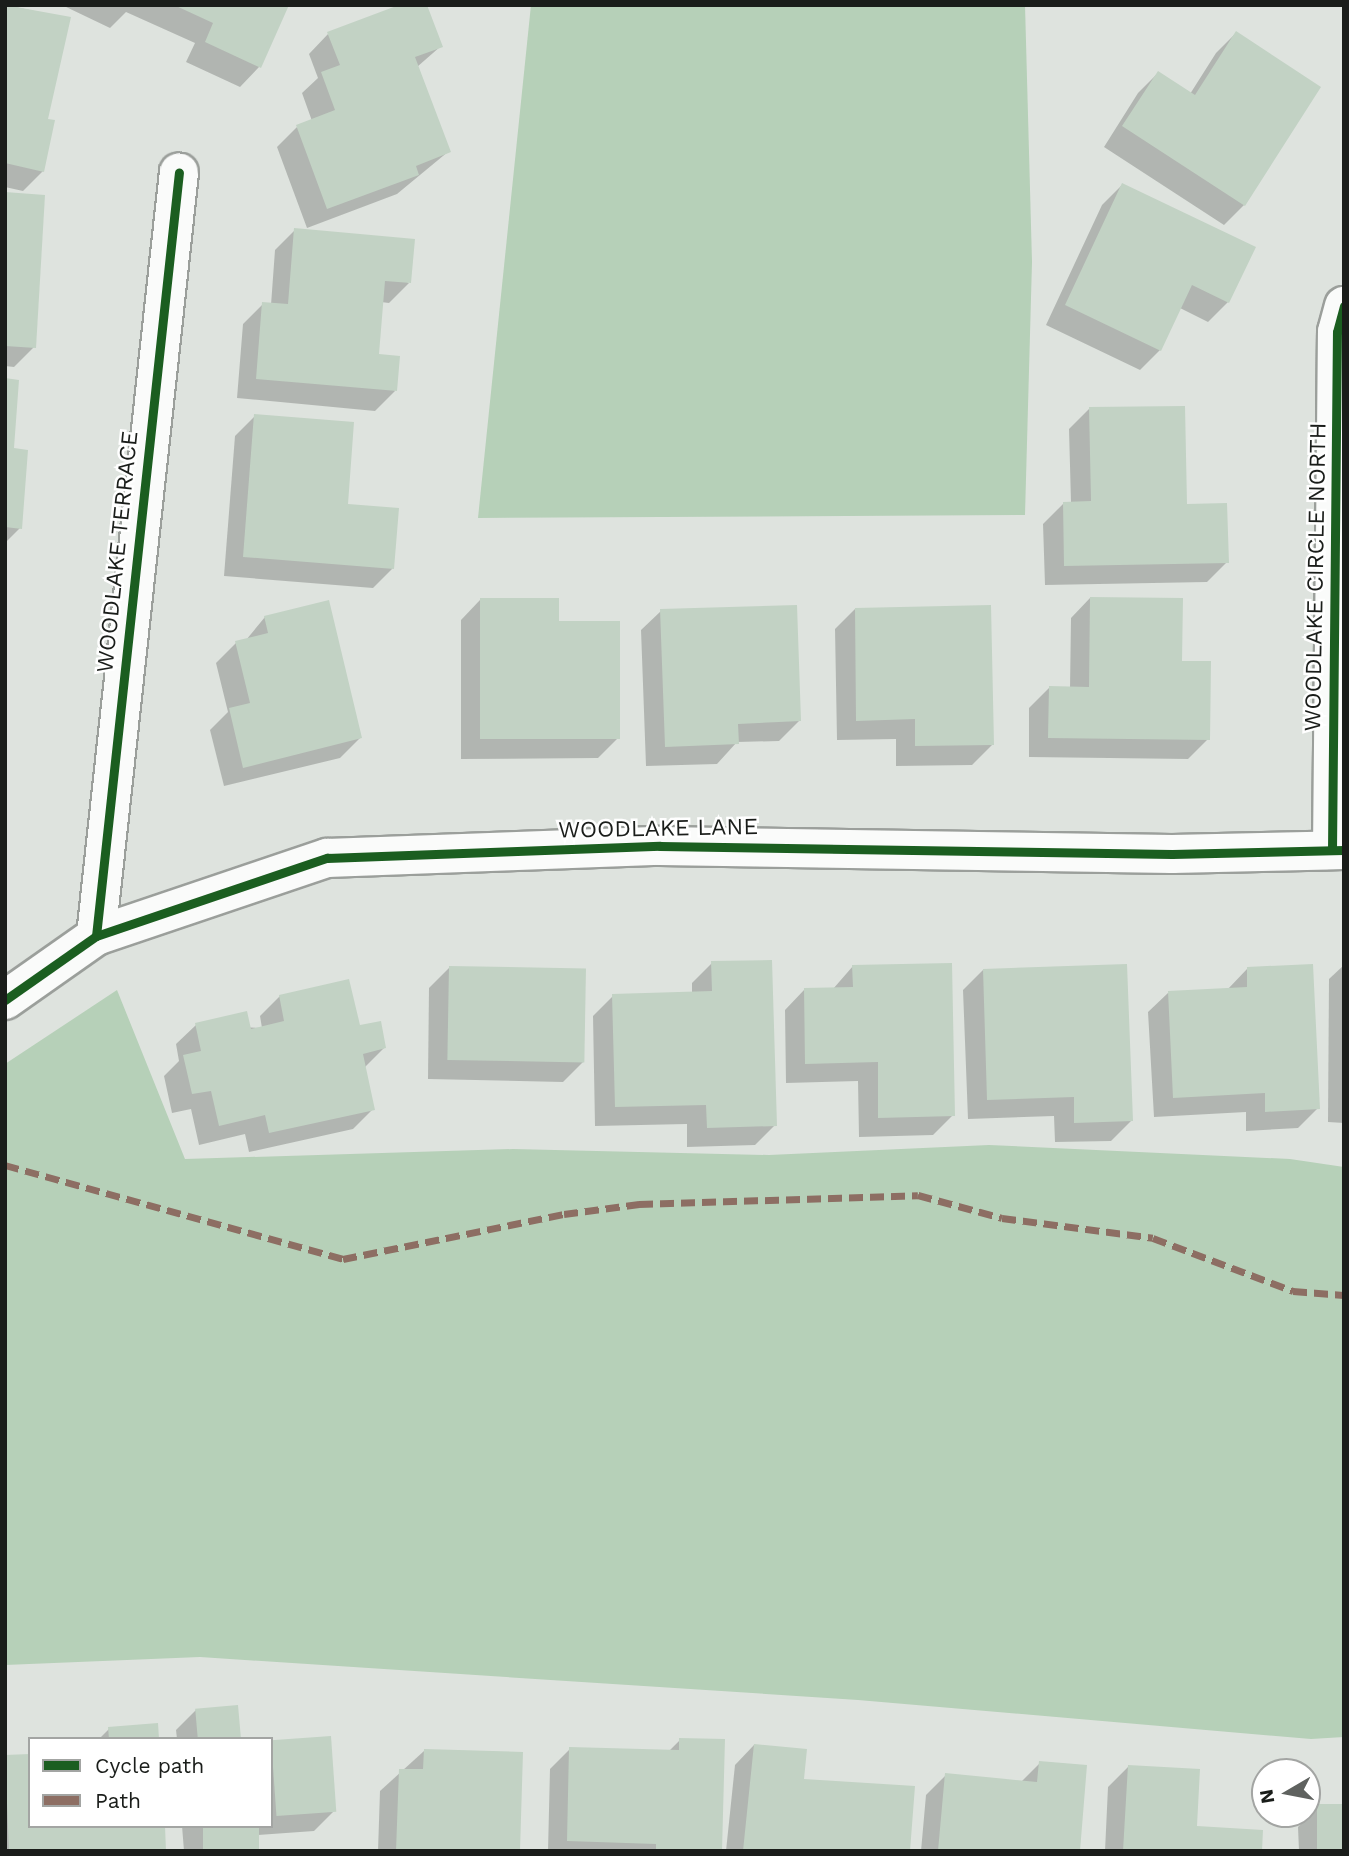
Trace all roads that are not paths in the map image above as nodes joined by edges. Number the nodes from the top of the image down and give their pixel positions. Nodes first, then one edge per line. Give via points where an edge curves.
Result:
1 (179, 172) dead end
2 (1344, 306) edge
3 (1338, 850) edge
4 (96, 936) junction
5 (5, 1000) edge

1 - 4 street, WOODLAKE TERRACE
2 - 3 street, WOODLAKE CIRCLE NORTH via 1337,332
3 - 4 street, WOODLAKE LANE via 1172,854 660,846 327,858
4 - 5 street, WOODLAKE LANE

